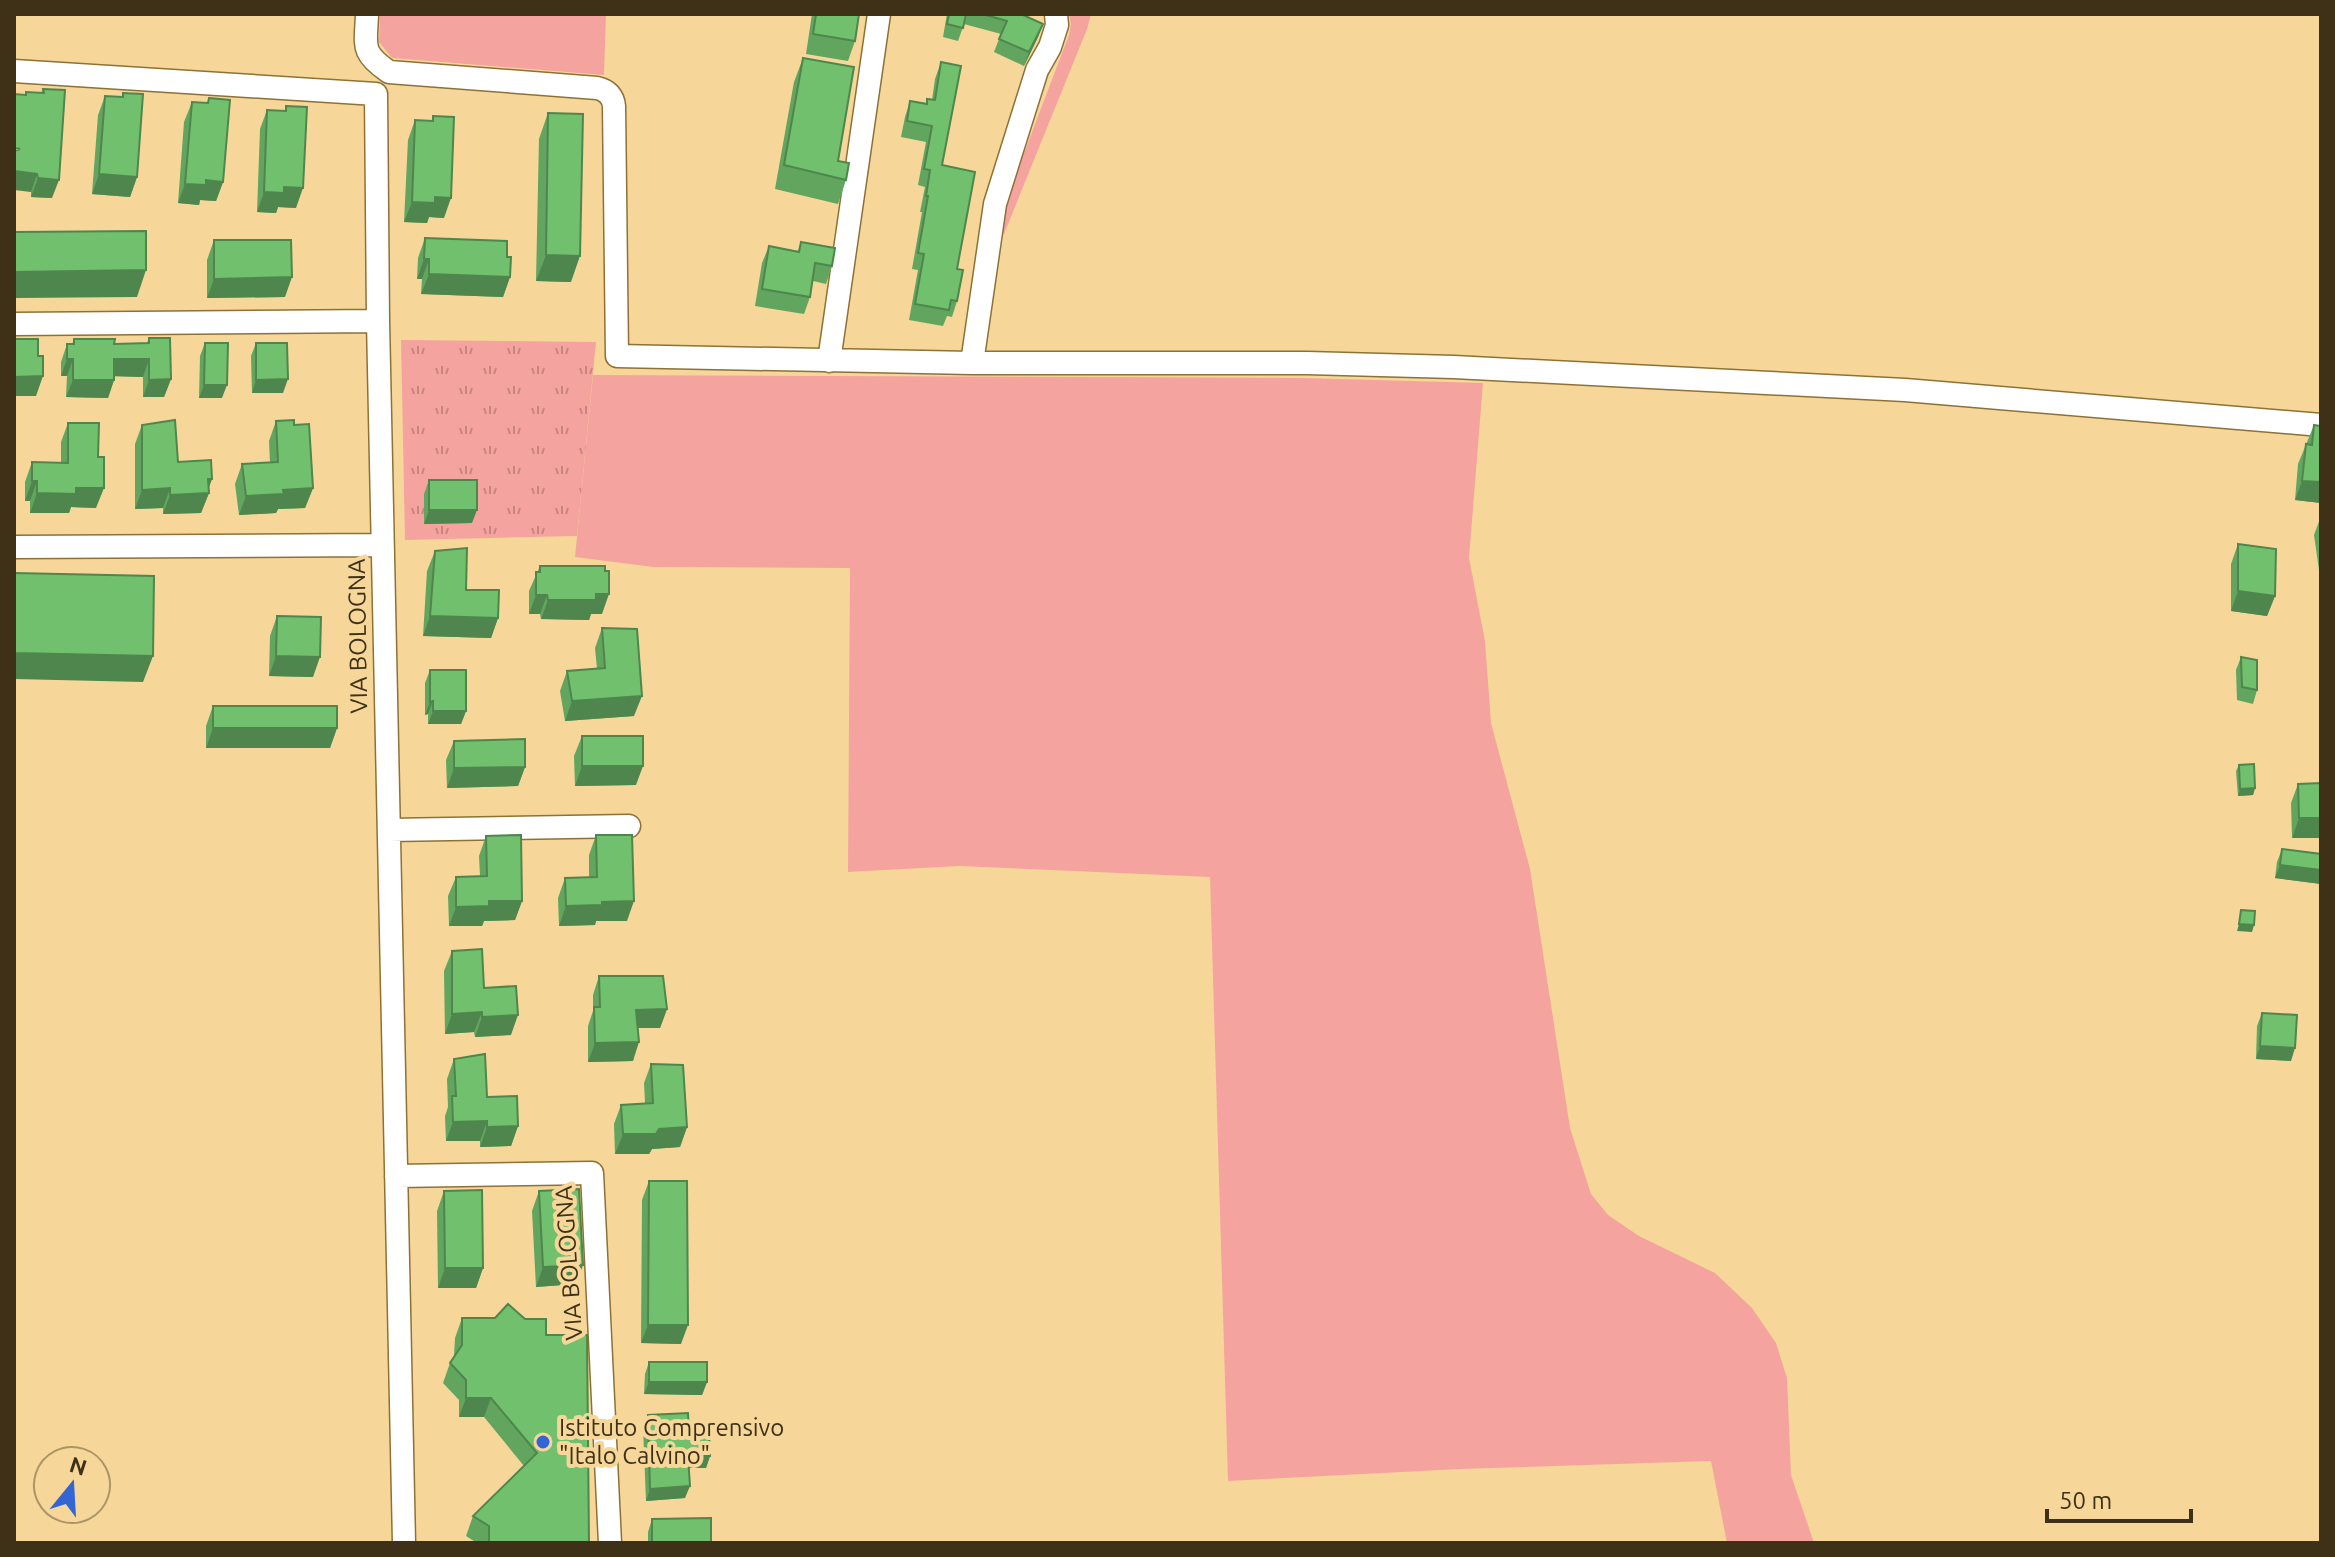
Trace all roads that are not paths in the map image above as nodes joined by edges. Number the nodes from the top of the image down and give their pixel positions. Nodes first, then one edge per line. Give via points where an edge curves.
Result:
1 (367, 14) edge
2 (879, 14) edge
3 (1056, 14) edge
4 (14, 71) edge
5 (378, 321) junction
6 (14, 324) edge
7 (829, 361) junction
8 (972, 363) junction
9 (2321, 425) edge
10 (382, 545) junction
11 (14, 547) edge
12 (629, 826) dead end
13 (389, 830) junction
14 (396, 1176) junction
15 (404, 1543) edge
16 (610, 1543) edge

1 - 7 street via 366,49 389,72 608,93 614,106 617,356
2 - 7 street
3 - 8 street via 1050,47 1037,70 995,204
4 - 5 street, VIA BOLOGNA via 376,94
5 - 6 street
5 - 10 street, VIA BOLOGNA
7 - 8 street
8 - 9 street via 1454,367 1905,390
10 - 11 street
10 - 13 street, VIA BOLOGNA
12 - 13 street
13 - 14 street, VIA BOLOGNA
14 - 15 street, VIA BOLOGNA
14 - 16 street, VIA BOLOGNA via 592,1173

